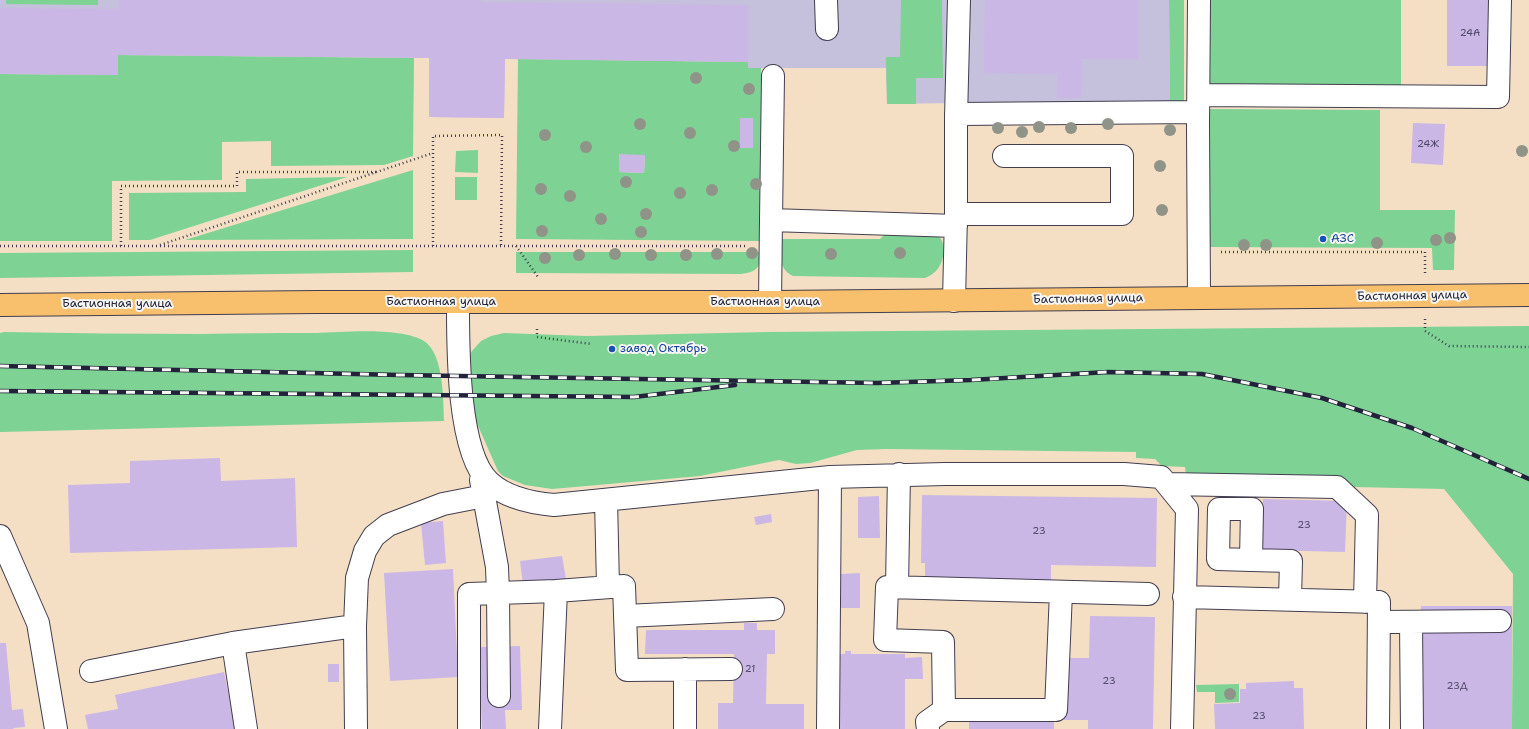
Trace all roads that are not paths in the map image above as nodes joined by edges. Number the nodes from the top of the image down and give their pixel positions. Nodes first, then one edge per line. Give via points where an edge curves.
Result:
1 (826, 0) edge
2 (959, 0) edge
3 (1199, 0) edge
4 (1500, 0) edge
5 (827, 29) dead end
6 (773, 76) dead end
7 (1199, 104) junction
8 (956, 114) junction
9 (1004, 156) dead end
10 (771, 220) junction
11 (956, 220) junction
12 (1529, 295) edge
13 (1199, 298) junction
14 (954, 301) junction
15 (458, 302) junction
16 (770, 302) junction
17 (0, 305) edge
18 (480, 471) junction
19 (899, 474) junction
20 (830, 477) junction
21 (1167, 484) junction
22 (484, 496) junction
23 (606, 500) junction
24 (0, 536) edge
25 (1251, 560) dead end
26 (608, 586) junction
27 (897, 588) junction
28 (556, 591) junction
29 (1061, 592) junction
30 (498, 594) junction
31 (1148, 594) dead end
32 (1184, 597) junction
33 (1290, 599) junction
34 (1365, 602) junction
35 (773, 609) dead end
36 (625, 616) junction
37 (1500, 621) dead end
38 (1378, 622) junction
39 (1411, 622) junction
40 (355, 626) junction
41 (233, 643) junction
42 (730, 669) dead end
43 (685, 670) junction
44 (91, 672) dead end
45 (499, 696) dead end
46 (944, 710) junction
47 (56, 729) edge
48 (246, 729) edge
49 (356, 729) edge
50 (469, 729) edge
51 (550, 729) edge
52 (685, 729) edge
53 (828, 729) edge
54 (928, 729) edge
55 (1182, 729) edge
56 (1378, 729) edge
57 (1412, 729) edge

1 - 5 lane
2 - 8 lane
3 - 7 lane
4 - 7 lane via 1498,97
6 - 10 lane
7 - 8 lane
7 - 13 lane
8 - 11 lane
9 - 11 lane via 1122,156 1122,214
10 - 11 lane
10 - 16 lane
11 - 14 lane
12 - 13 main road, Бастионная улица
13 - 14 main road, Бастионная улица
14 - 16 main road, Бастионная улица
15 - 16 main road, Бастионная улица
15 - 17 main road, Бастионная улица
15 - 18 lane via 458,359 464,420
18 - 22 lane
18 - 23 lane via 499,490 534,503 554,505
19 - 20 lane
19 - 21 lane via 1124,474 1161,477
19 - 27 lane
20 - 23 lane
20 - 53 lane
21 - 32 lane via 1187,509
21 - 34 lane via 1336,487 1367,514
22 - 30 lane via 497,567
22 - 40 lane via 443,504 418,513 388,525 374,536 365,551 358,578
23 - 26 lane
24 - 47 lane via 38,623
25 - 33 lane via 1290,561
26 - 28 lane
26 - 36 lane via 624,586
27 - 29 lane
27 - 46 lane via 887,587 885,640 943,642
28 - 30 lane
28 - 51 lane
29 - 31 lane
29 - 46 lane via 1056,710
30 - 45 lane
30 - 50 lane via 469,594
32 - 33 lane
32 - 55 lane
33 - 34 lane
34 - 38 lane via 1379,602
35 - 36 lane
36 - 43 lane via 627,670
37 - 39 lane
38 - 39 lane
38 - 56 lane
39 - 57 lane
40 - 41 lane
40 - 49 lane
41 - 44 lane
41 - 48 lane
42 - 43 lane
43 - 52 lane
46 - 54 lane via 927,722

